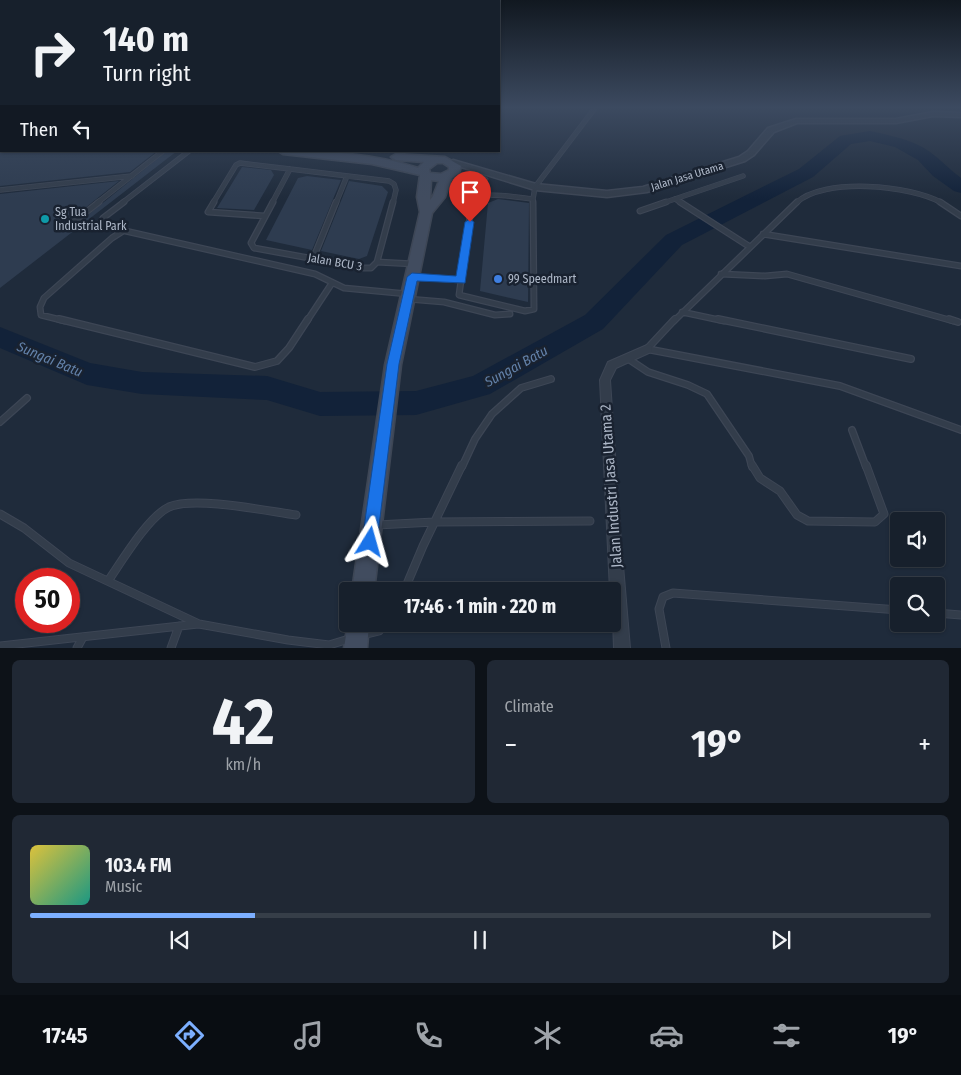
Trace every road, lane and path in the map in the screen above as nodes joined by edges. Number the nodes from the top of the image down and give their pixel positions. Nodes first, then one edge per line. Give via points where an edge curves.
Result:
1 (571, 138) edge
2 (762, 138) edge
3 (162, 152) edge
4 (188, 152) edge
5 (291, 152) edge
6 (357, 152) edge
7 (434, 160) junction
8 (454, 163) junction
9 (290, 169) junction
10 (425, 174) junction
11 (132, 176) junction
12 (347, 176) junction
13 (448, 176) junction
14 (743, 176) dead end
15 (519, 182) junction
16 (535, 187) junction
17 (0, 190) edge
18 (533, 199) junction
19 (676, 199) junction
20 (640, 211) dead end
21 (426, 212) junction
22 (265, 216) junction
23 (961, 216) edge
24 (72, 223) dead end
25 (123, 231) junction
26 (763, 234) junction
27 (750, 247) junction
28 (313, 259) junction
29 (377, 262) junction
30 (961, 266) edge
31 (414, 271) junction
32 (721, 274) junction
33 (461, 280) junction
34 (332, 283) junction
35 (408, 296) junction
36 (682, 312) junction
37 (510, 314) dead end
38 (958, 322) dead end
39 (647, 349) junction
40 (626, 357) junction
41 (911, 359) dead end
42 (551, 379) dead end
43 (28, 398) dead end
44 (0, 422) edge
45 (852, 430) dead end
46 (961, 430) edge
47 (0, 514) edge
48 (296, 516) dead end
49 (590, 521) dead end
50 (434, 522) junction
51 (372, 525) junction
52 (108, 581) junction
53 (363, 582) edge
54 (408, 582) edge
55 (890, 609) edge
56 (945, 614) edge
57 (961, 615) edge
58 (199, 624) junction
59 (179, 626) junction
60 (374, 632) edge
61 (356, 636) edge
62 (83, 637) junction
63 (286, 644) edge
64 (0, 646) edge
65 (77, 648) edge
66 (171, 648) edge
67 (622, 648) edge
68 (666, 648) edge

1 - 16 lane
2 - 16 street, Jalan Jasa Utama via 742,159 626,193
3 - 11 lane
4 - 25 lane via 99,223
5 - 10 main road via 383,162
6 - 7 main road
7 - 8 main road
7 - 10 main road via 424,167
8 - 13 main road via 455,171
8 - 15 street, Jalan Jasa Utama
9 - 12 lane, Jalan BCU 3
9 - 22 lane, Jalan BCU 3
9 - 22 lane via 240,163 208,210 211,213
10 - 13 main road via 435,178
10 - 21 main road via 423,197
11 - 17 lane
11 - 24 lane
12 - 28 lane
12 - 29 lane, Jalan BCU 3 via 394,184 396,190
13 - 15 street, Jalan Jasa Utama
13 - 21 main road via 439,197
14 - 19 lane
15 - 16 street, Jalan Jasa Utama
16 - 18 lane
18 - 33 lane via 486,195 472,202
18 - 33 lane via 534,309 525,311 459,295
19 - 20 lane
19 - 27 lane
21 - 31 main road
22 - 28 lane, Jalan BCU 3 via 251,243 254,248
23 - 26 lane via 923,194 833,186 801,198
25 - 34 lane via 315,274
25 - 34 lane via 44,298 41,315 255,367 277,361 289,348
26 - 27 lane
26 - 30 lane
27 - 32 lane
28 - 29 lane, Jalan BCU 3 via 364,268 371,268
29 - 31 lane
31 - 33 lane
31 - 35 main road
32 - 36 lane
32 - 38 lane via 788,274
34 - 35 lane via 344,288
35 - 37 lane via 495,315
35 - 51 main road via 393,364
36 - 39 lane
36 - 41 lane
39 - 40 street, Jalan Industri Jasa Utama 2
39 - 46 lane via 840,386
40 - 45 lane via 648,372 707,394 760,478 780,492 798,515 808,521 875,522 884,514
40 - 67 street, Jalan Industri Jasa Utama 2 via 612,365 605,380
42 - 50 lane via 521,388 492,414 470,447
43 - 44 lane
47 - 52 lane via 69,563
48 - 52 lane via 192,503 170,507 155,519
49 - 50 lane
50 - 51 lane
50 - 54 lane
51 - 53 main road
52 - 58 lane
55 - 68 lane via 674,593 663,597 659,609
56 - 57 lane
58 - 59 lane
58 - 63 lane
59 - 62 lane
59 - 66 lane
60 - 61 lane
61 - 63 lane via 329,645
62 - 64 lane
62 - 65 lane

